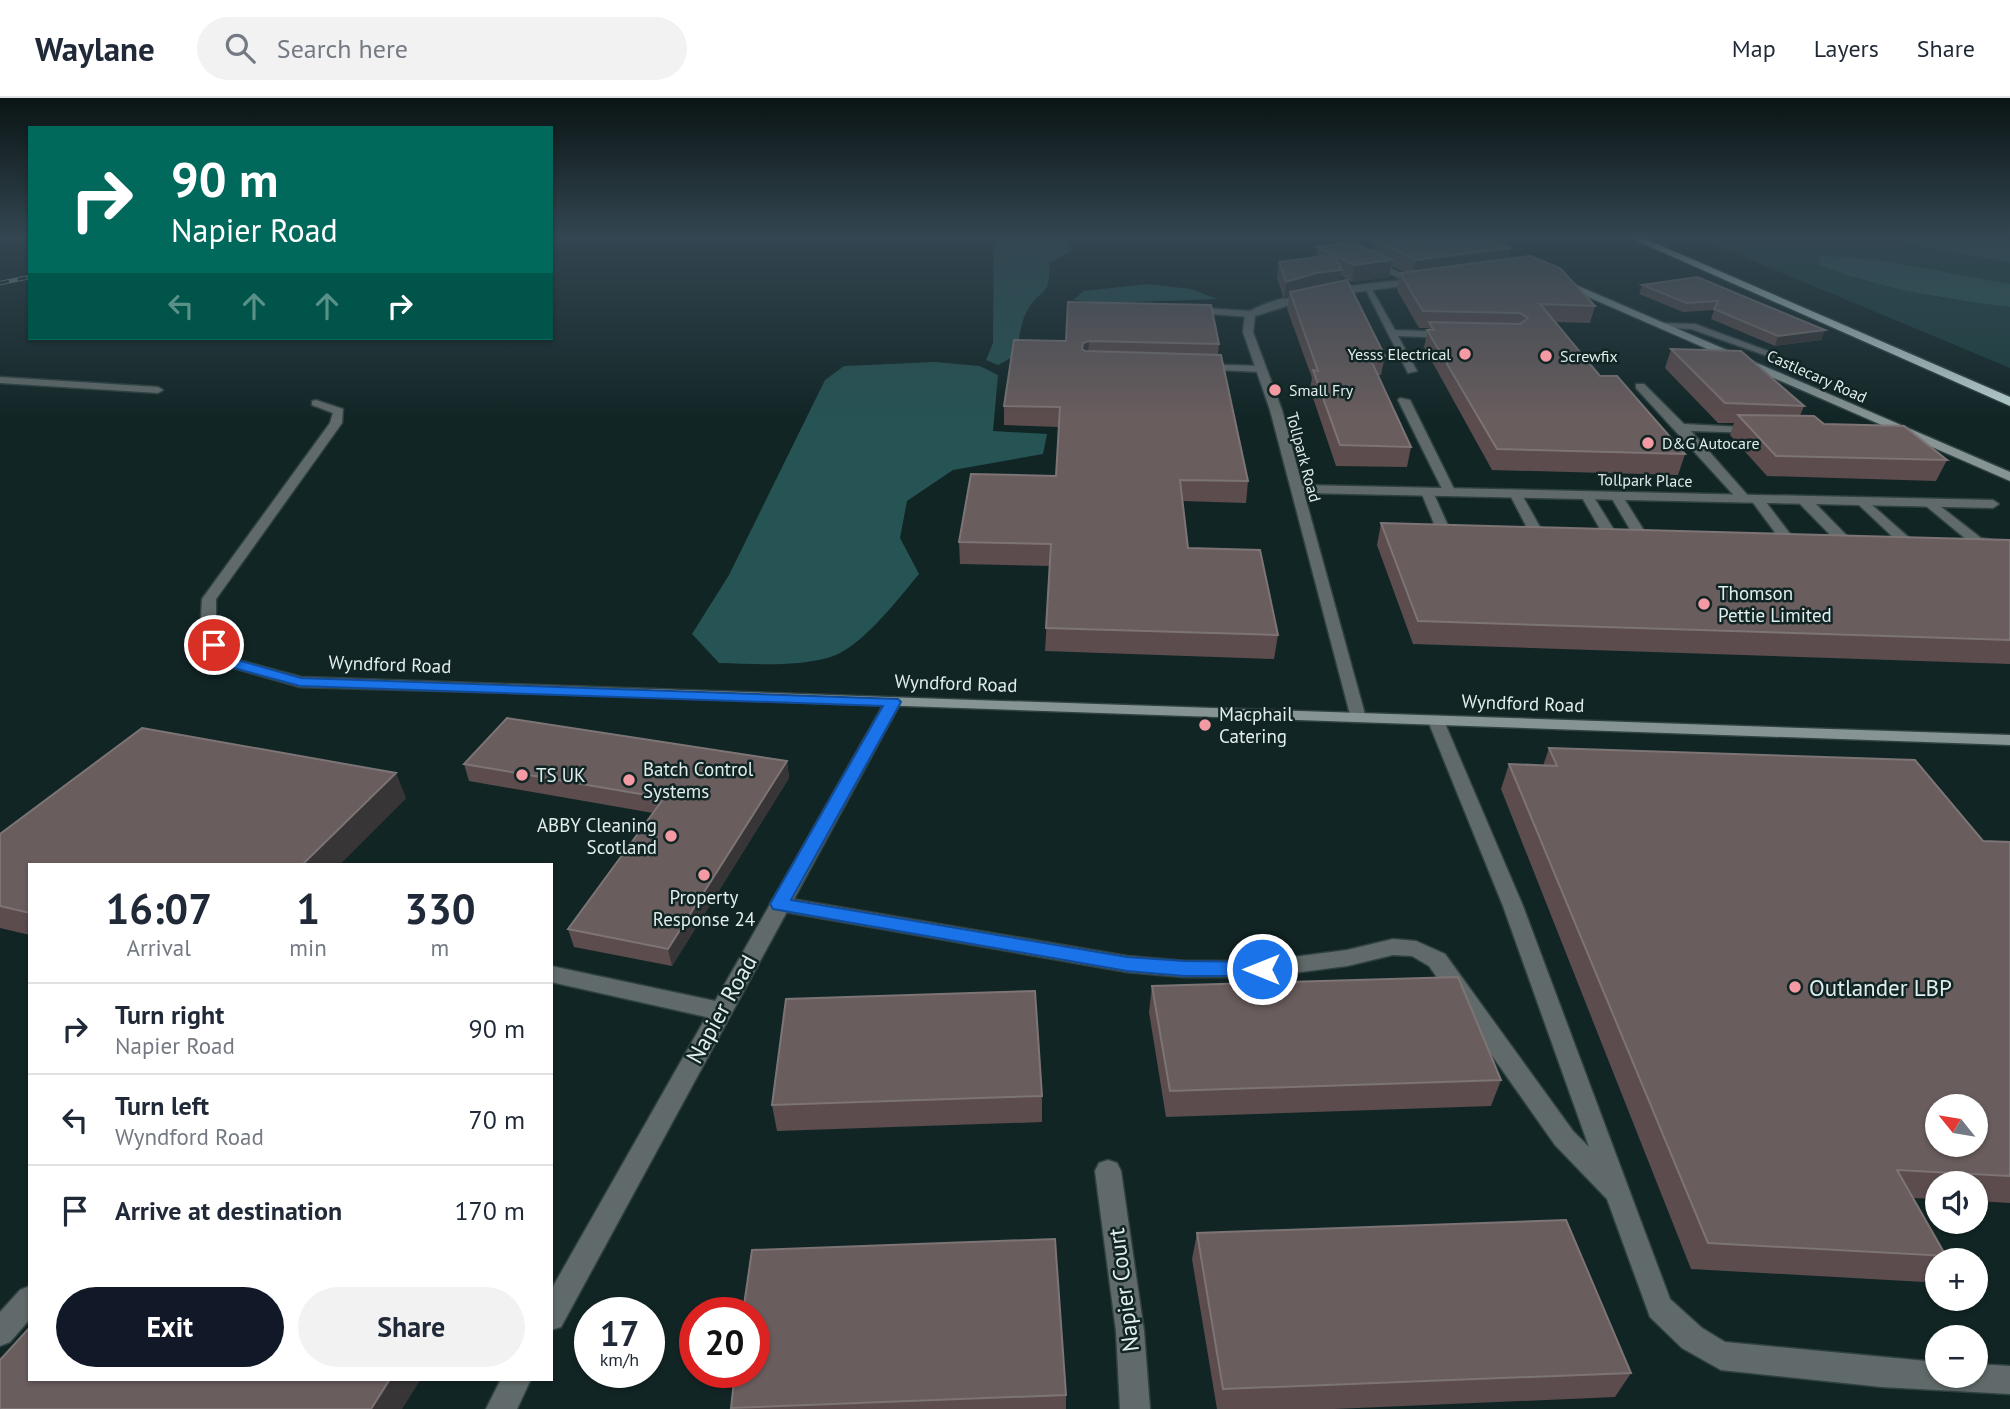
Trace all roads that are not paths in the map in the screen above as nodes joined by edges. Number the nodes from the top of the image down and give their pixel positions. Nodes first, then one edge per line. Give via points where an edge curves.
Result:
1 (1303, 298) edge
2 (1372, 298) edge
3 (1598, 298) edge
4 (1773, 298) edge
5 (1802, 298) edge
6 (1176, 311) edge
7 (1250, 314) junction
8 (1663, 326) junction
9 (1391, 333) junction
10 (1461, 335) edge
11 (1773, 355) dead end
12 (1935, 355) dead end
13 (1183, 367) edge
14 (1261, 369) junction
15 (1412, 371) dead end
16 (0, 380) edge
17 (1640, 386) dead end
18 (158, 390) dead end
19 (1404, 400) dead end
20 (316, 402) dead end
21 (2010, 402) edge
22 (1681, 427) junction
23 (1775, 430) edge
24 (2010, 477) edge
25 (1296, 489) junction
26 (1427, 492) junction
27 (1450, 493) junction
28 (1516, 495) junction
29 (1587, 496) junction
30 (1617, 497) junction
31 (1751, 500) junction
32 (1805, 501) junction
33 (1864, 502) junction
34 (1931, 503) junction
35 (1993, 504) dead end
36 (1408, 529) edge
37 (1751, 540) edge
38 (1542, 543) edge
39 (1617, 546) edge
40 (2010, 547) edge
41 (1648, 548) edge
42 (1856, 552) edge
43 (1922, 556) edge
44 (893, 702) junction
45 (1357, 718) junction
46 (1436, 721) junction
47 (2010, 740) edge
48 (780, 904) junction
49 (553, 974) edge
50 (720, 1011) junction
51 (1108, 1171) dead end
52 (1619, 1195) junction
53 (28, 1301) edge
54 (553, 1313) edge
55 (0, 1332) edge
56 (2010, 1380) edge
57 (516, 1381) edge
58 (501, 1409) edge
59 (1135, 1409) edge

1 - 7 street
2 - 9 street
3 - 8 street, Castlecary Road
4 - 21 highway
5 - 12 highway
6 - 7 street
7 - 14 street, Tollpark Road via 1248,332
8 - 11 street via 1692,326
8 - 24 street, Castlecary Road
9 - 10 street
9 - 15 street
13 - 14 street
14 - 25 street, Tollpark Road
16 - 18 street
17 - 22 street
19 - 27 street
20 - 44 street, Wyndford Road via 339,411 336,423 209,599 208,637 229,662 300,682
22 - 23 street
22 - 31 street
25 - 26 street, Tollpark Place
25 - 45 street, Tollpark Road
26 - 27 street, Tollpark Place
26 - 36 street via 1443,530
27 - 28 street, Tollpark Place
28 - 29 street, Tollpark Place
28 - 38 street
29 - 30 street, Tollpark Place
29 - 39 street
30 - 31 street, Tollpark Place
30 - 41 street
31 - 32 street, Tollpark Place
31 - 37 street via 1784,535 1779,540
32 - 33 street, Tollpark Place
32 - 42 street
33 - 34 street, Tollpark Place
33 - 43 street
34 - 35 street, Tollpark Place
34 - 40 street via 1977,541
44 - 45 street, Wyndford Road
44 - 48 street, Napier Road
45 - 46 street, Wyndford Road
46 - 47 street, Wyndford Road
46 - 52 street via 1513,906
48 - 50 street, Napier Road
48 - 52 street via 1127,964 1184,969 1262,969 1393,947 1416,949 1437,960 1564,1138
49 - 50 street
50 - 54 street, Napier Road
51 - 59 street, Napier Court via 1130,1331
52 - 56 street via 1660,1308 1692,1338 1721,1356 1882,1373
53 - 55 street
57 - 58 street

